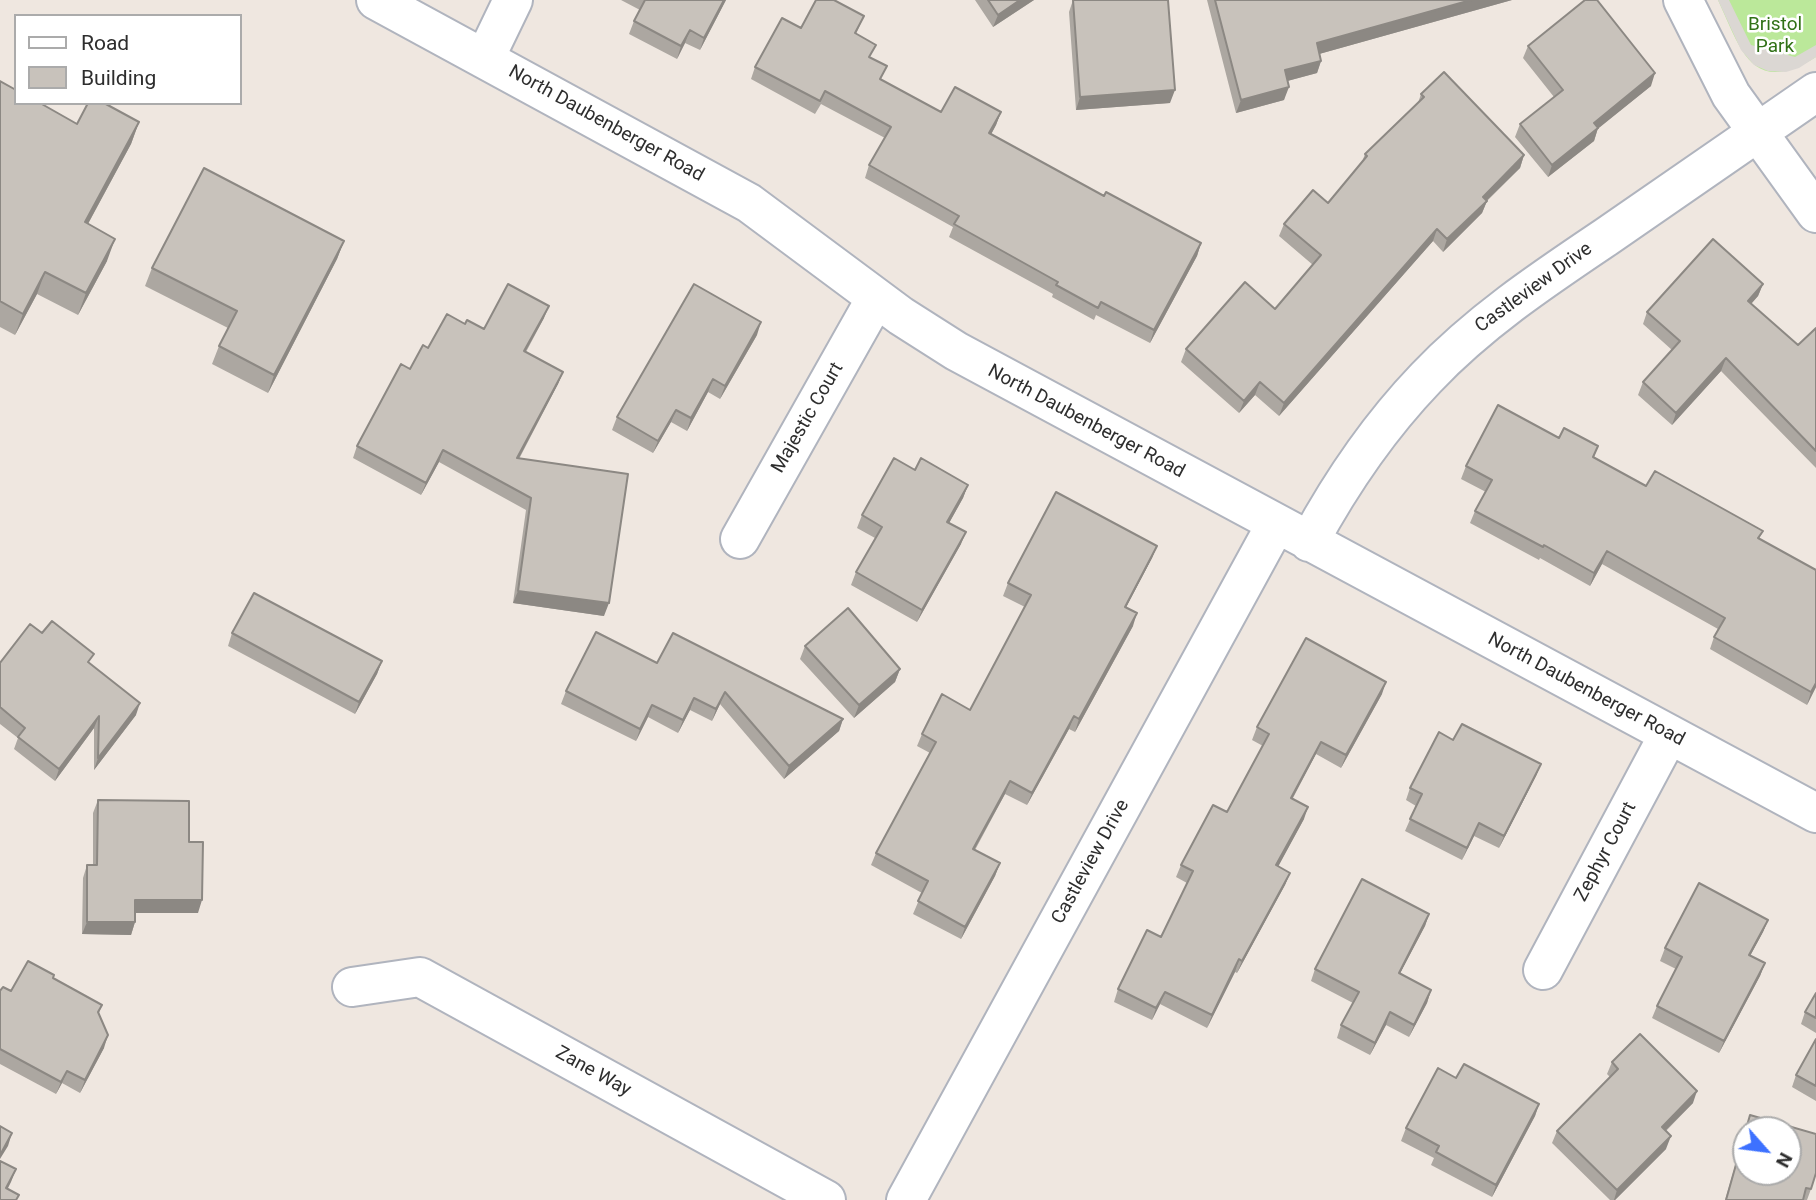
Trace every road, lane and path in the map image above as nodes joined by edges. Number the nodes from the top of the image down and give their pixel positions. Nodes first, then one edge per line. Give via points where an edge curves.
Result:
1 (376, 0) edge
2 (513, 0) edge
3 (1683, 0) edge
4 (485, 58) junction
5 (1816, 92) edge
6 (1757, 132) junction
7 (1816, 213) edge
8 (876, 298) junction
9 (1293, 533) junction
10 (740, 539) dead end
11 (1669, 734) junction
12 (1816, 813) edge
13 (1543, 970) dead end
14 (352, 987) dead end
15 (825, 1200) edge
16 (906, 1200) edge

1 - 4 street, North Daubenberger Road
2 - 4 street
3 - 6 street via 1731,95
4 - 8 street, North Daubenberger Road via 749,203
5 - 6 street, Castleview Drive
6 - 7 street
6 - 9 street, Castleview Drive via 1527,291 1467,338 1383,426 1345,478
8 - 9 street, North Daubenberger Road via 956,351
8 - 10 street, Majestic Court
9 - 11 street, North Daubenberger Road
9 - 16 street, Castleview Drive
11 - 12 street, North Daubenberger Road
11 - 13 street, Zephyr Court
14 - 15 street, Zane Way via 420,977

